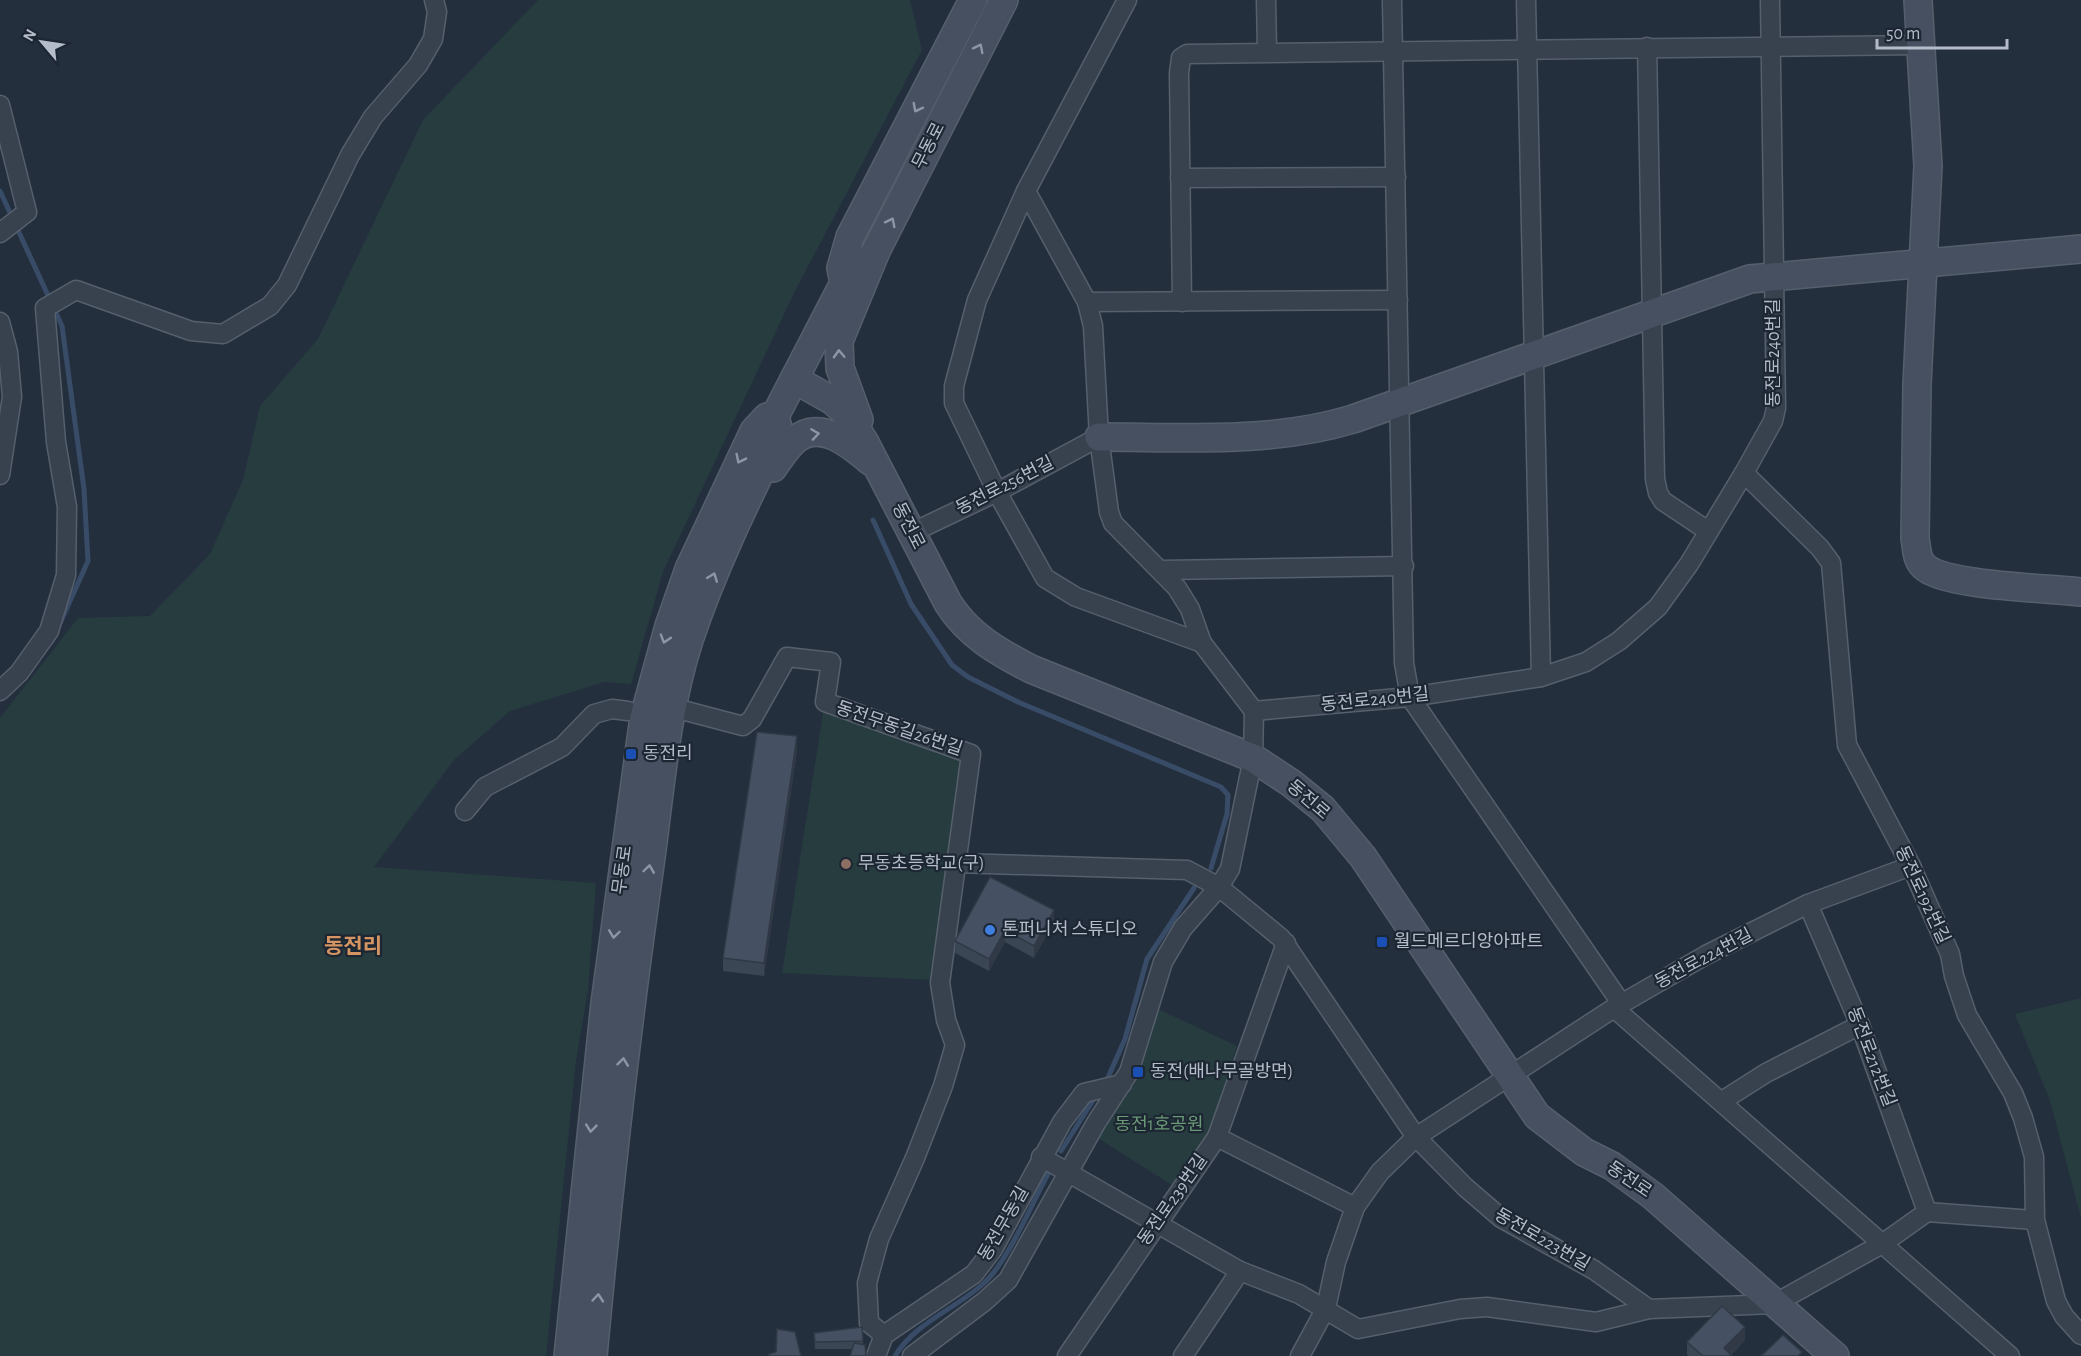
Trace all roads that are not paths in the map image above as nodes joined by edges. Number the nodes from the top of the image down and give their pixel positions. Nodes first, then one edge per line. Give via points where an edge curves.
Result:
1 (434, 0) edge
2 (973, 0) edge
3 (1004, 0) edge
4 (1127, 0) edge
5 (1266, 0) edge
6 (1392, 0) edge
7 (1526, 0) edge
8 (1770, 0) edge
9 (1918, 0) edge
10 (1920, 45) junction
11 (1771, 46) junction
12 (1647, 47) junction
13 (1527, 49) junction
14 (1393, 50) junction
15 (1267, 51) junction
16 (0, 105) edge
17 (1396, 177) junction
18 (1180, 178) junction
19 (1026, 191) junction
20 (0, 233) edge
21 (2081, 249) edge
22 (876, 251) junction
23 (1924, 264) junction
24 (1774, 276) junction
25 (844, 283) junction
26 (1398, 300) junction
27 (1087, 302) junction
28 (1182, 302) junction
29 (1652, 313) junction
30 (0, 322) edge
31 (1534, 355) junction
32 (794, 379) junction
33 (1400, 402) junction
34 (775, 416) junction
35 (1099, 437) junction
36 (878, 468) junction
37 (1744, 472) junction
38 (0, 475) edge
39 (997, 492) junction
40 (746, 501) junction
41 (1708, 531) junction
42 (911, 533) junction
43 (1404, 566) junction
44 (1162, 570) junction
45 (2081, 592) edge
46 (1202, 642) junction
47 (1541, 677) junction
48 (0, 691) edge
49 (1410, 697) junction
50 (628, 711) dead end
51 (686, 711) dead end
52 (1254, 711) junction
53 (1253, 758) junction
54 (465, 811) dead end
55 (956, 863) junction
56 (1911, 866) junction
57 (1220, 887) junction
58 (1808, 904) junction
59 (1286, 944) junction
60 (1617, 1005) junction
61 (1860, 1025) junction
62 (1510, 1077) junction
63 (1126, 1078) junction
64 (1722, 1101) junction
65 (1217, 1137) junction
66 (1416, 1137) junction
67 (1041, 1157) junction
68 (1070, 1171) junction
69 (1355, 1207) junction
70 (1927, 1212) junction
71 (2035, 1220) junction
72 (1157, 1222) junction
73 (1882, 1244) junction
74 (1240, 1271) junction
75 (1774, 1304) junction
76 (1326, 1308) junction
77 (1648, 1309) junction
78 (884, 1335) junction
79 (2081, 1335) edge
80 (568, 1356) edge
81 (592, 1356) edge
82 (876, 1356) edge
83 (912, 1356) edge
84 (1067, 1356) edge
85 (1183, 1356) edge
86 (1300, 1356) edge
87 (1834, 1356) edge
88 (2010, 1356) edge

1 - 48 street via 433,39 418,65 373,117 286,285 270,306 223,334 191,331 76,290 45,308 56,442 67,507 66,575 49,630 19,673
2 -> 25 street, 무동로 via 850,237 841,268
22 -> 3 street, 무동로
4 - 19 street
5 - 15 street
6 - 14 street
7 - 13 street
8 - 11 street, 동전로240번길
9 - 10 street
10 - 11 street
10 - 23 street via 1928,166
11 - 12 street
11 - 24 street, 동전로240번길
12 - 13 street
12 - 29 street
13 - 14 street
13 - 31 street
14 - 15 street
14 - 17 street
15 - 18 street via 1195,52 1181,58
16 - 20 street via 27,212
17 - 18 street
17 - 26 street
18 - 28 street
19 - 27 street
19 - 39 street via 977,300 954,386 954,403
21 - 23 street
22 - 25 street, 무동로 via 856,277
36 -> 22 street via 844,386 838,351
23 - 24 street
23 - 45 street via 1915,434 1917,557 1924,567 1937,574 1959,579
24 - 29 street via 1738,282
24 - 37 street, 동전로240번길 via 1776,408 1773,421
25 - 32 street, 무동로
26 - 28 street
26 - 33 street
27 - 28 street
27 - 35 street via 1096,366
29 - 31 street
29 - 41 street via 1658,494
30 - 38 street via 8,352 12,397
31 - 33 street
31 - 47 street
32 - 34 street, 무동로
32 - 36 street, 동전로 via 846,413
33 - 35 street via 1303,432
33 - 43 street
34 - 40 street, 무동로 via 778,432
34 -> 80 street, 무동로 via 767,417 754,430 689,569 644,717 605,1003
35 - 39 street, 동전로256번길
35 - 44 street via 1113,523
40 -> 36 street via 795,440 810,434 825,432 836,436
36 - 42 street, 동전로
37 - 41 street, 동전로240번길
37 - 56 street, 동전로192번길 via 1820,548 1830,563 1847,745
39 - 42 street, 동전로256번길
39 - 46 street via 1037,566 1057,588
81 -> 40 street, 무동로 via 618,1101 671,711 689,641
41 - 47 street, 동전로240번길 via 1658,607 1637,626 1586,662
42 - 53 street, 동전로 via 958,619 997,652
43 - 44 street
43 - 49 street via 1404,663
44 - 46 street via 1190,609
46 - 52 street
47 - 49 street, 동전로240번길
49 - 52 street, 동전로240번길
49 - 60 street
50 - 54 street via 612,709 594,714 562,747 485,787
51 - 55 street, 동전무동길26번길 via 743,726 752,719 787,657 831,662 825,702 970,754
52 - 53 street
53 - 57 street via 1237,847
53 - 62 street, 동전로 via 1323,809 1363,857
55 - 57 street via 1187,870
55 - 78 street, 동전무동길26번길 via 940,983 955,1045 915,1158 879,1239 867,1283 869,1323
56 - 58 street, 동전로224번길
56 - 71 street, 동전로192번길 via 1950,954 1967,1015 2023,1118 2034,1156
57 - 59 street
57 - 63 street via 1183,928 1163,962
58 - 60 street, 동전로224번길
58 - 61 street, 동전로212번길
59 - 65 street, 동전로239번길
59 - 66 street, 동전로223번길
60 - 62 street, 동전로224번길
60 - 64 street
61 - 64 street via 1766,1072
61 - 70 street, 동전로212번길
62 - 66 street
62 - 75 street, 동전로 via 1537,1116 1653,1196
63 - 67 street, 동전무동길 via 1084,1093
63 - 68 street
64 - 73 street
65 - 69 street
65 - 72 street, 동전로239번길
66 - 69 street via 1380,1172
66 - 77 street, 동전로223번길 via 1501,1218 1594,1270
67 - 68 street
67 - 78 street, 동전무동길 via 993,1249 974,1274
68 - 72 street
68 - 83 street via 1008,1280 986,1302
69 - 76 street via 1336,1262
70 - 71 street
70 - 73 street
71 - 79 street, 동전로192번길 via 2056,1301
72 - 74 street
72 - 84 street, 동전로239번길
73 - 75 street
73 - 88 street
74 - 76 street
74 - 85 street
75 - 77 street
75 - 87 street, 동전로
76 - 77 street via 1358,1329 1487,1307 1596,1322
76 - 86 street
78 - 82 street

